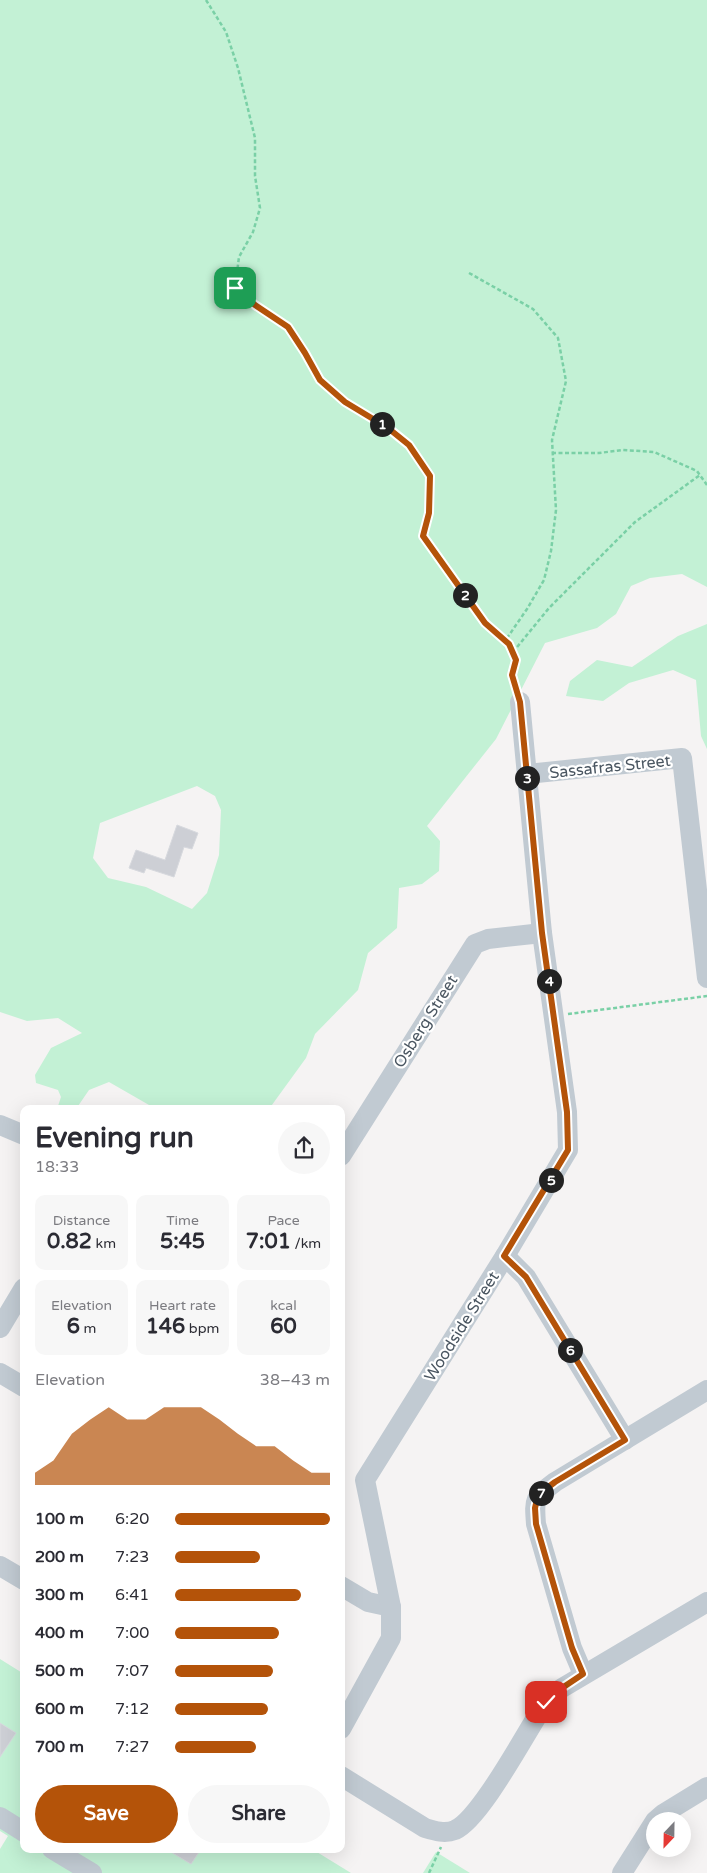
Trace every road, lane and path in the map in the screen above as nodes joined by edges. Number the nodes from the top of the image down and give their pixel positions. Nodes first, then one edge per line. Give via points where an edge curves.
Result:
1 (206, 0) edge
2 (469, 273) dead end
3 (552, 452) junction
4 (700, 475) junction
5 (707, 485) edge
6 (505, 641) junction
7 (513, 652) dead end
8 (520, 702) joint
9 (527, 774) junction
10 (542, 933) junction
11 (707, 978) edge
12 (707, 996) edge
13 (554, 1015) junction
14 (0, 1125) edge
15 (20, 1133) edge
16 (345, 1150) edge
17 (504, 1256) junction
18 (20, 1295) edge
19 (0, 1328) edge
20 (0, 1372) edge
21 (20, 1384) edge
22 (707, 1390) edge
23 (625, 1440) junction
24 (0, 1566) edge
25 (20, 1578) edge
26 (345, 1588) edge
27 (707, 1602) edge
28 (391, 1607) junction
29 (583, 1674) junction
30 (345, 1722) edge
31 (345, 1778) edge
32 (705, 1791) edge
33 (0, 1817) edge
34 (20, 1830) edge
35 (454, 1830) junction
36 (59, 1853) edge
37 (92, 1873) edge
38 (429, 1873) edge
39 (622, 1873) edge

1 - 6 path via 226,32 254,138 260,208 239,257 235,288 288,327 320,380 345,402 409,445 430,476 429,513 423,536 485,623
2 - 3 path via 533,309 558,338 566,381
3 - 4 path via 654,452
3 - 6 path via 556,510 544,580
4 - 5 path
4 - 7 path via 635,522 549,608
6 - 8 path via 516,660 512,675
8 - 9 street, Woodside Street
9 - 10 street, Woodside Street
9 - 11 street, Sassafras Street via 682,758
10 - 13 street, Woodside Street
10 - 16 street, Osberg Street via 488,939 475,944
12 - 13 path
13 - 17 street, Woodside Street via 567,1112 568,1150
14 - 15 street
17 - 23 street via 526,1277
17 - 28 street, Woodside Street via 365,1480
18 - 19 street
20 - 21 street
22 - 23 street
23 - 29 street via 555,1482 538,1495 535,1508 536,1524 572,1648
24 - 25 street
26 - 28 street via 368,1602
27 - 29 street
28 - 30 street, Woodside Street via 391,1638
29 - 35 street via 546,1702 476,1813
31 - 35 street via 425,1828 437,1832
32 - 39 street via 655,1821
33 - 34 street
35 - 38 path
36 - 37 street

